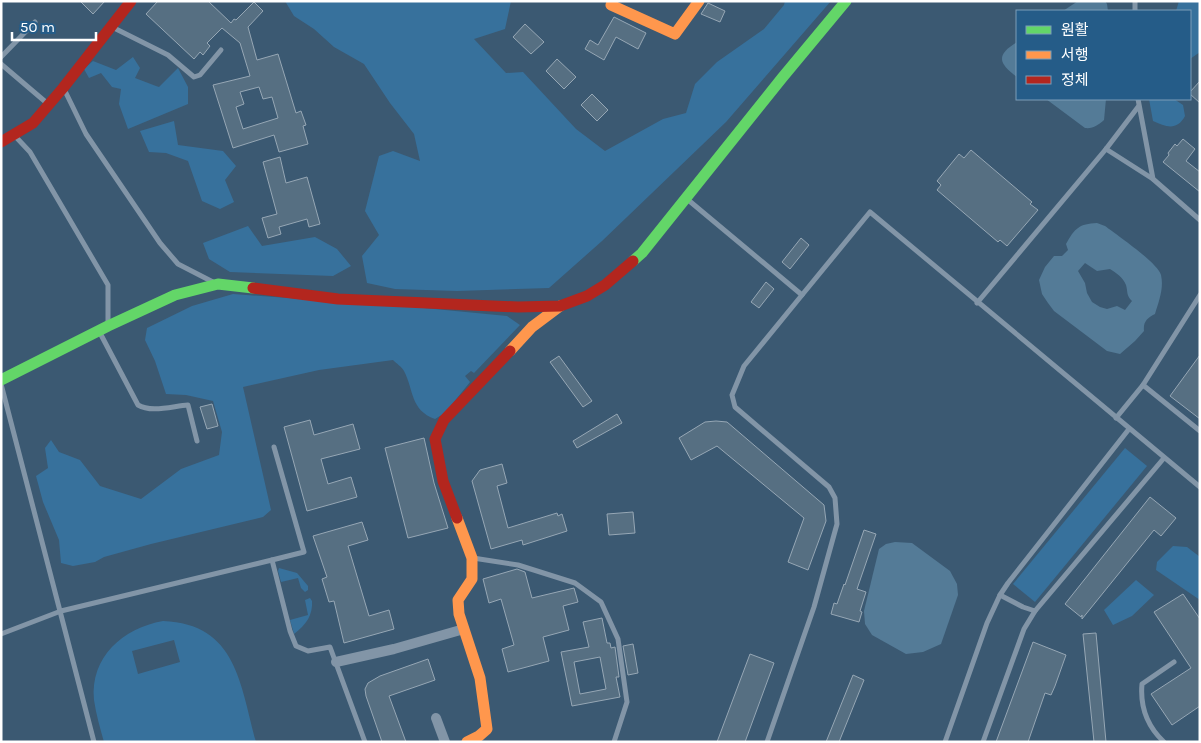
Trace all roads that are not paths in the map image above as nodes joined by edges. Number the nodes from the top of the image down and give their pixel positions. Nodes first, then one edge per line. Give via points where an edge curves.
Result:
1 (130, 1) edge
2 (699, 1) edge
3 (846, 1) edge
4 (611, 5) dead end
5 (35, 22) dead end
6 (112, 27) junction
7 (221, 50) dead end
8 (1, 57) edge
9 (1, 64) edge
10 (63, 88) junction
11 (1138, 100) edge
12 (49, 105) junction
13 (1138, 107) junction
14 (14, 135) junction
15 (1, 142) edge
16 (1106, 149) junction
17 (1153, 179) junction
18 (686, 199) junction
19 (1200, 220) edge
20 (218, 284) junction
21 (802, 295) junction
22 (1200, 295) edge
23 (977, 303) junction
24 (560, 306) junction
25 (104, 329) junction
26 (1, 382) edge
27 (1143, 385) junction
28 (1116, 418) junction
29 (1129, 429) junction
30 (1200, 431) edge
31 (197, 441) dead end
32 (274, 446) dead end
33 (1164, 458) junction
34 (1200, 487) edge
35 (472, 558) junction
36 (272, 560) junction
37 (1000, 595) junction
38 (61, 611) junction
39 (1035, 611) junction
40 (464, 629) junction
41 (1, 634) edge
42 (336, 662) junction
43 (1174, 662) dead end
44 (436, 718) dead end
45 (94, 742) edge
46 (365, 742) edge
47 (445, 742) edge
48 (467, 742) edge
49 (614, 742) edge
50 (767, 742) edge
51 (944, 742) edge
52 (983, 742) edge
53 (1164, 742) edge

1 - 6 main road
2 - 4 main road via 675,34
3 - 18 main road
5 - 8 lane
6 - 7 lane via 168,55 194,78
6 - 10 main road
9 - 12 lane
10 - 12 main road
10 - 20 lane via 86,134 160,243 178,264
11 - 13 lane
12 - 14 main road via 33,123
13 - 16 lane
13 - 17 lane
14 - 15 main road
14 - 25 lane via 30,152 108,285
16 - 17 lane
16 - 23 lane
17 - 19 lane
18 - 21 lane
18 - 24 main road via 642,253 606,284 587,296
20 - 24 main road via 338,299
20 - 25 main road via 175,295
21 - 23 lane via 870,212
21 - 50 lane via 744,366 732,395 735,407 829,488 835,498 837,524 814,607
22 - 27 lane
23 - 28 lane
24 - 35 main road via 532,327 444,420 435,439 443,481
25 - 26 main road
25 - 31 lane via 138,405 144,408 188,405
26 - 38 lane
27 - 28 lane
27 - 30 lane
28 - 29 lane
29 - 33 lane
29 - 37 lane
32 - 36 lane via 304,552
33 - 34 lane
33 - 39 lane
35 - 40 main road via 472,579 458,600
35 - 49 lane via 518,565 567,580 601,602 618,640 627,702
36 - 38 lane
36 - 42 lane via 296,646 308,651 330,647
37 - 39 lane
37 - 51 lane
38 - 41 lane
38 - 45 lane
39 - 52 lane via 1024,629
40 - 42 street
40 - 48 main road via 480,678 487,729
42 - 46 lane
43 - 53 lane via 1142,684 1144,711 1153,732
44 - 47 street

